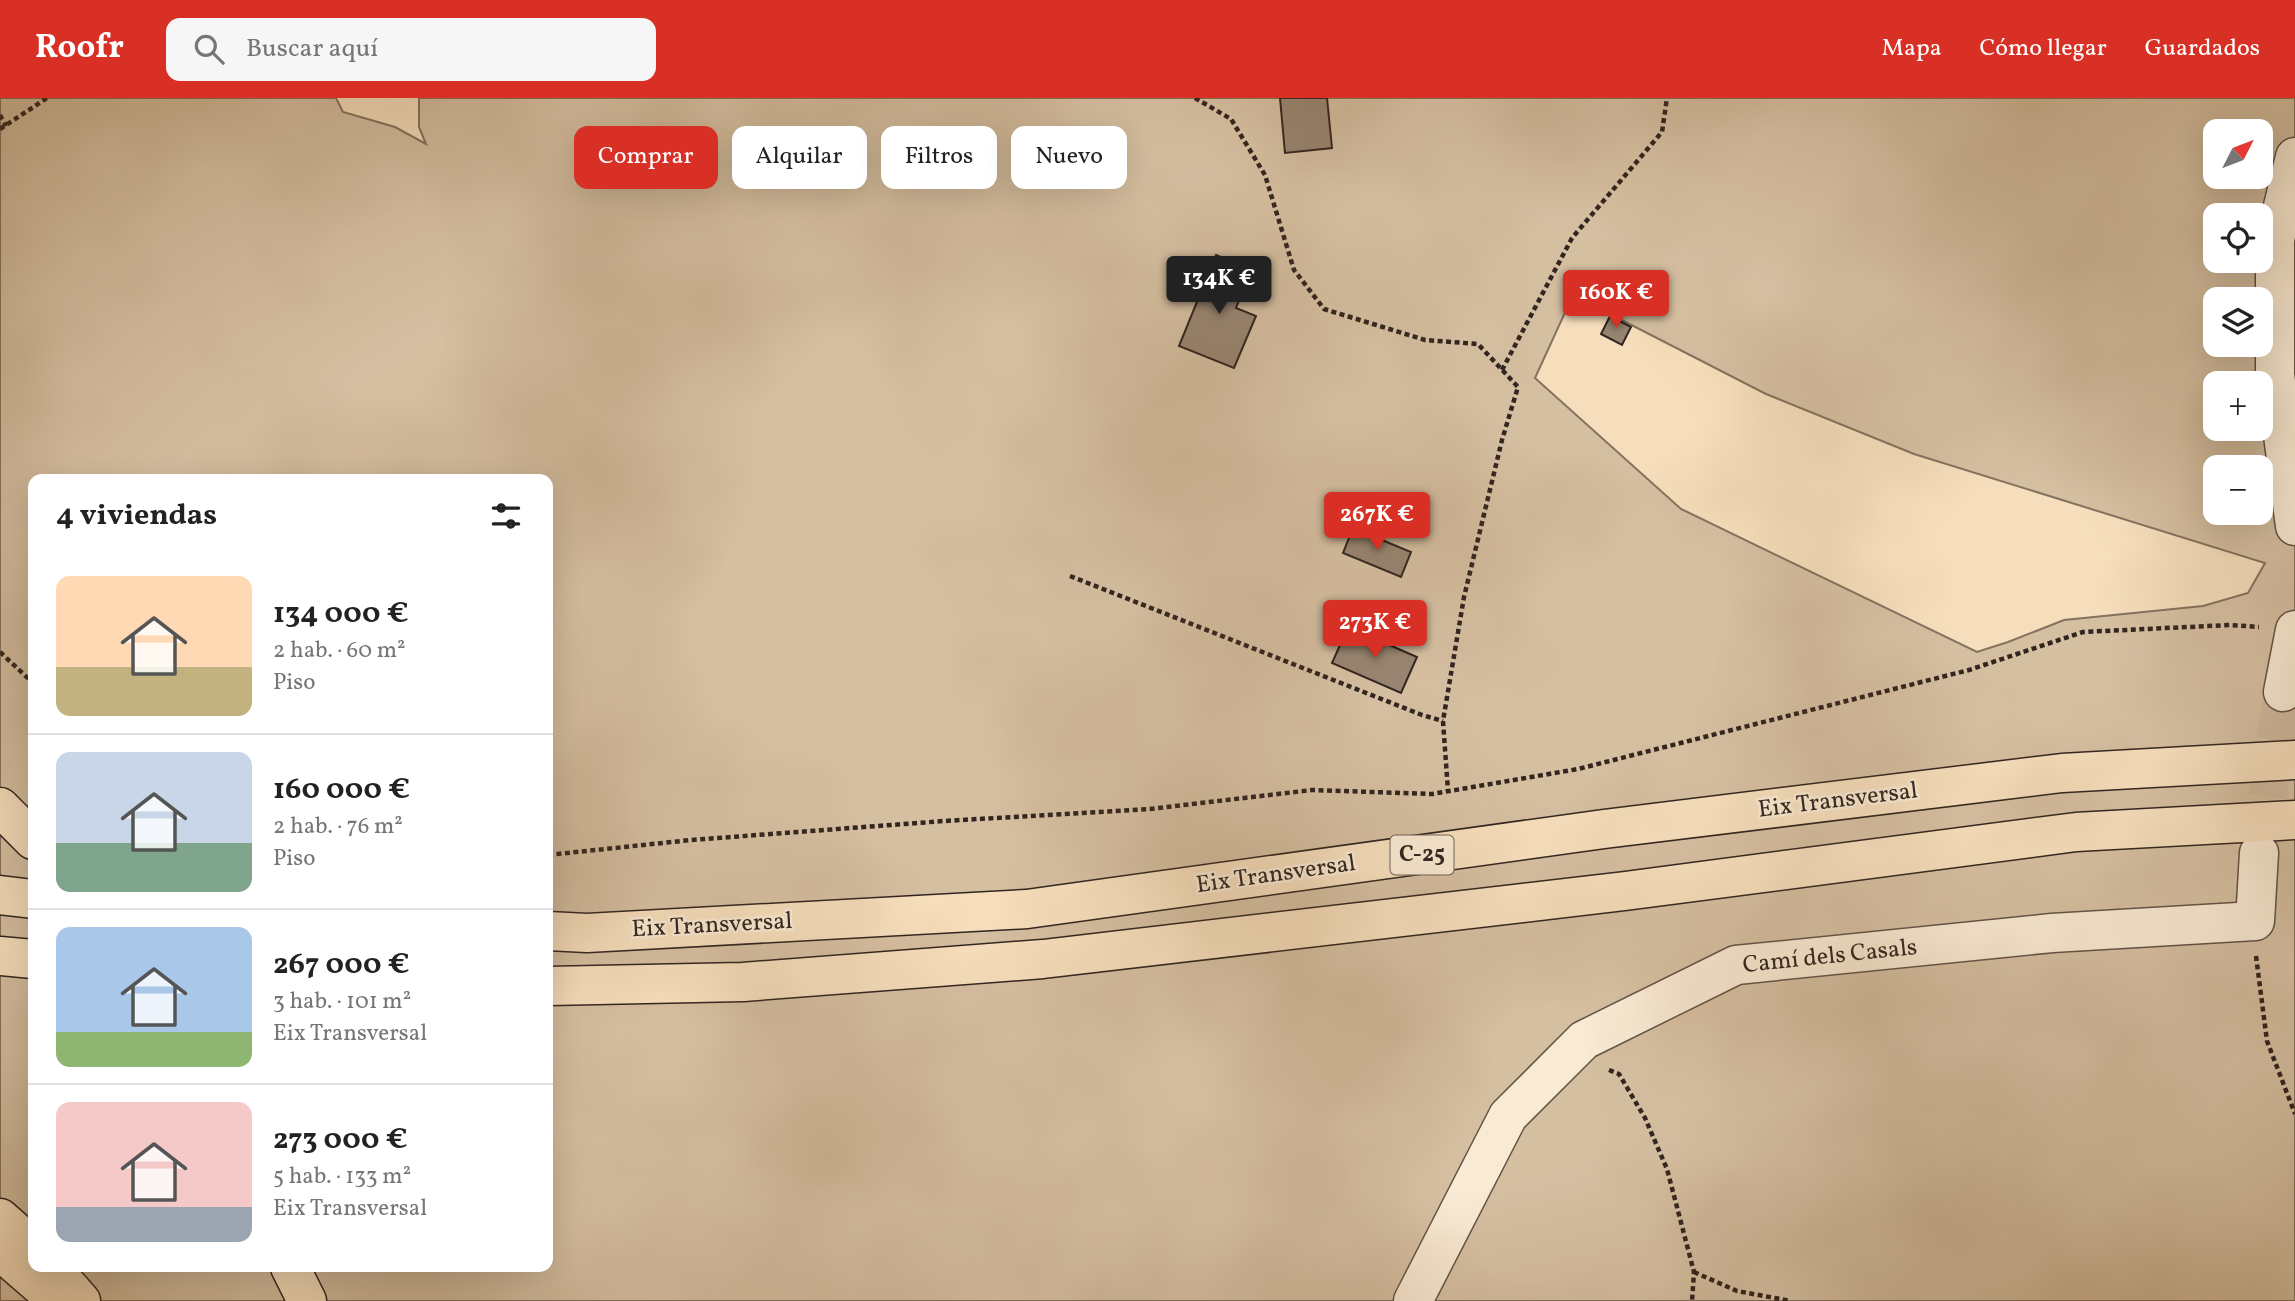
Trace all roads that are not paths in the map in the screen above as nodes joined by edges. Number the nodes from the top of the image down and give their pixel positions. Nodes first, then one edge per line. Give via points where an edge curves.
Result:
1 (2295, 157) edge
2 (2295, 526) edge
3 (2282, 628) edge
4 (2283, 692) tunnel mouth
5 (2295, 761) edge
6 (0, 807) edge
7 (2295, 820) edge
8 (28, 834) edge
9 (2259, 853) tunnel mouth
10 (0, 895) edge
11 (28, 898) edge
12 (553, 931) edge
13 (0, 956) edge
14 (28, 958) edge
15 (553, 986) edge
16 (0, 1218) edge
17 (28, 1243) edge
18 (0, 1251) edge
19 (55, 1272) edge
20 (292, 1272) edge
21 (58, 1301) edge
22 (81, 1301) edge
23 (307, 1301) edge
24 (1413, 1301) edge

1 - 2 street via 2275,239 2275,375
3 - 4 street
5 - 12 highway, Eix Transversal / C-25 via 2048,775 1027,909
6 - 8 highway
7 - 15 highway, C-25 via 2076,832 1625,891 1043,959 743,982
9 - 24 street, Camí dels Casals via 2255,921 2052,933 1736,965 1584,1040 1508,1116
10 - 11 highway
13 - 14 highway
16 - 17 highway
18 - 21 highway
19 - 22 highway
20 - 23 highway

